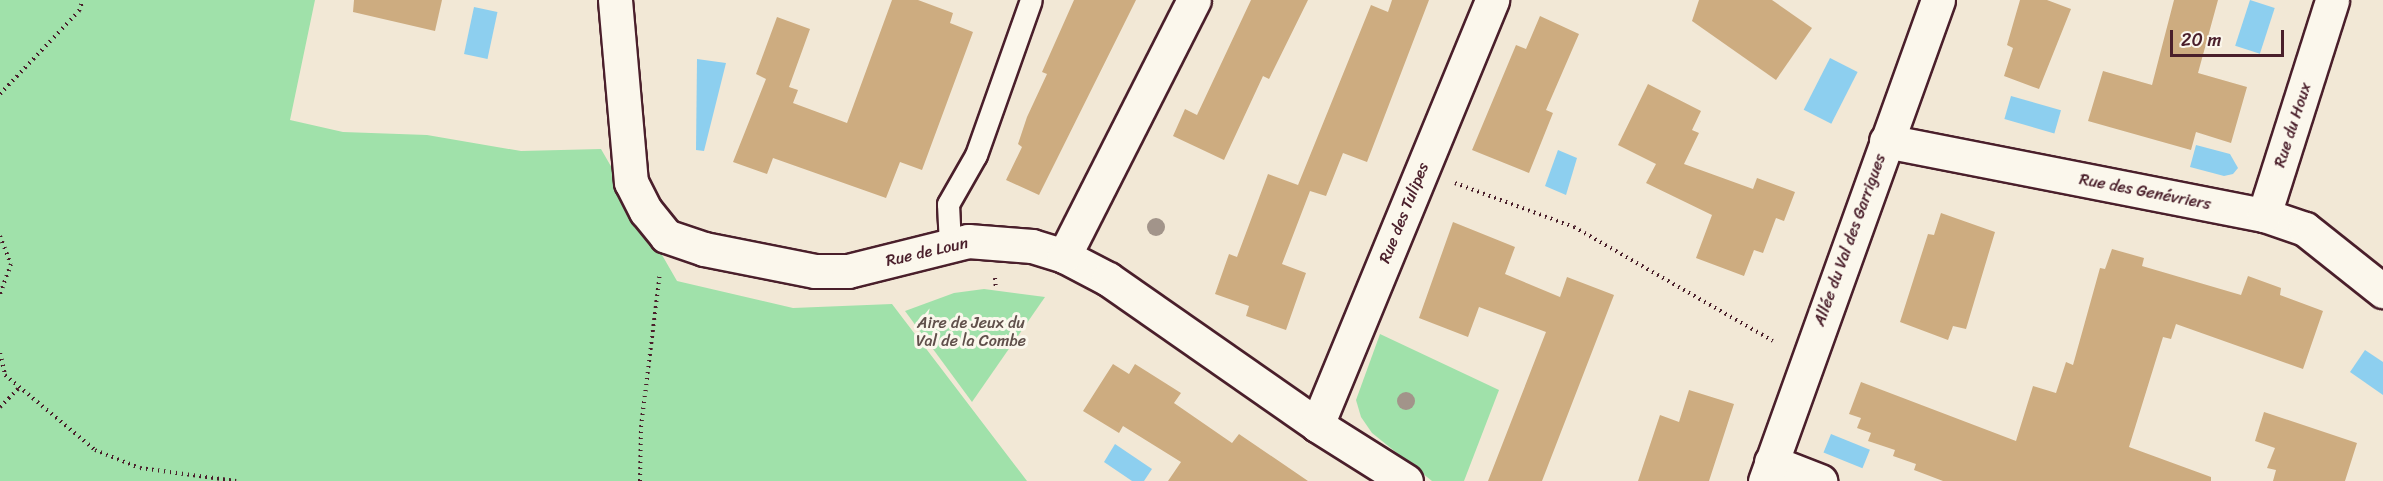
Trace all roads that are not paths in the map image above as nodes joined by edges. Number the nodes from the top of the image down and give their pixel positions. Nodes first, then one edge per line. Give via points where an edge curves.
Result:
1 (615, 0) edge
2 (1031, 0) edge
3 (1194, 0) edge
4 (1492, 0) edge
5 (1938, 0) edge
6 (2332, 0) edge
7 (1886, 141) junction
8 (2264, 215) junction
9 (950, 245) junction
10 (1064, 256) junction
11 (2383, 291) edge
12 (1317, 425) junction
13 (1768, 471) edge
14 (1406, 481) edge
15 (1820, 481) edge

1 - 9 street, Rue de Loun via 632,182 646,211 666,236 704,249 815,271 848,271
2 - 9 lane via 976,154 948,204
3 - 10 street
4 - 12 street, Rue des Tulipes
5 - 7 street, Allée du Val des Garrigues
6 - 8 street, Rue du Houx
7 - 8 street, Rue des Genévriers
7 - 13 street, Allée du Val des Garrigues
8 - 11 street, Rue des Genévriers via 2305,230
9 - 10 street, Rue de Loun via 996,241
10 - 12 street, Rue de Loun via 1108,279
12 - 14 street, Rue de Loun
13 - 15 street

